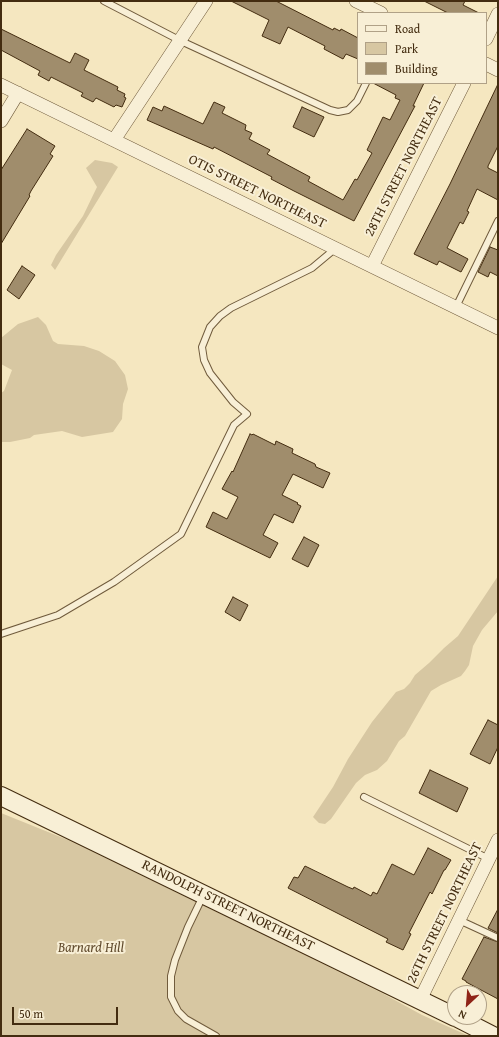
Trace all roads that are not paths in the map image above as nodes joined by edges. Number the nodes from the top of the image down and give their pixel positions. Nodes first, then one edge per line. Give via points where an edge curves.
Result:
1 (104, 1) edge
2 (206, 1) edge
3 (356, 1) edge
4 (379, 12) edge
5 (498, 14) edge
6 (487, 37) edge
7 (181, 40) junction
8 (487, 64) edge
9 (498, 70) edge
10 (366, 84) edge
11 (463, 84) edge
12 (1, 85) edge
13 (18, 93) junction
14 (1, 121) edge
15 (114, 140) junction
16 (498, 221) edge
17 (336, 248) junction
18 (372, 266) junction
19 (456, 307) junction
20 (498, 328) edge
21 (1, 634) edge
22 (1, 796) edge
23 (364, 797) dead end
24 (498, 840) edge
25 (489, 859) junction
26 (204, 895) junction
27 (459, 920) junction
28 (498, 938) edge
29 (420, 1000) junction
30 (447, 1013) edge
31 (471, 1025) edge
32 (216, 1036) edge
33 (493, 1036) edge

1 - 7 lane
2 - 7 street
3 - 4 street
5 - 6 street
7 - 10 lane via 338,112 348,110 357,101
7 - 15 street
8 - 9 street
11 - 18 street, 28TH STREET NORTHEAST
12 - 13 street, OTIS STREET NORTHEAST
13 - 14 street
13 - 15 street, OTIS STREET NORTHEAST
15 - 17 street, OTIS STREET NORTHEAST
16 - 19 lane
17 - 18 street, OTIS STREET NORTHEAST
17 - 21 lane via 312,268 231,308 210,327 202,347 204,360 210,373 233,402 247,414 234,425 181,534 114,582 58,615
18 - 19 street, OTIS STREET NORTHEAST
19 - 20 street, OTIS STREET NORTHEAST
22 - 26 street, RANDOLPH STREET NORTHEAST
23 - 25 lane
24 - 25 street, 26TH STREET NORTHEAST
25 - 27 street, 26TH STREET NORTHEAST
26 - 29 street, RANDOLPH STREET NORTHEAST
26 - 32 lane via 175,960 171,976 171,997 178,1011 186,1019
27 - 28 lane
27 - 29 street, 26TH STREET NORTHEAST
29 - 30 street, RANDOLPH STREET NORTHEAST
31 - 33 street, RANDOLPH STREET NORTHEAST

